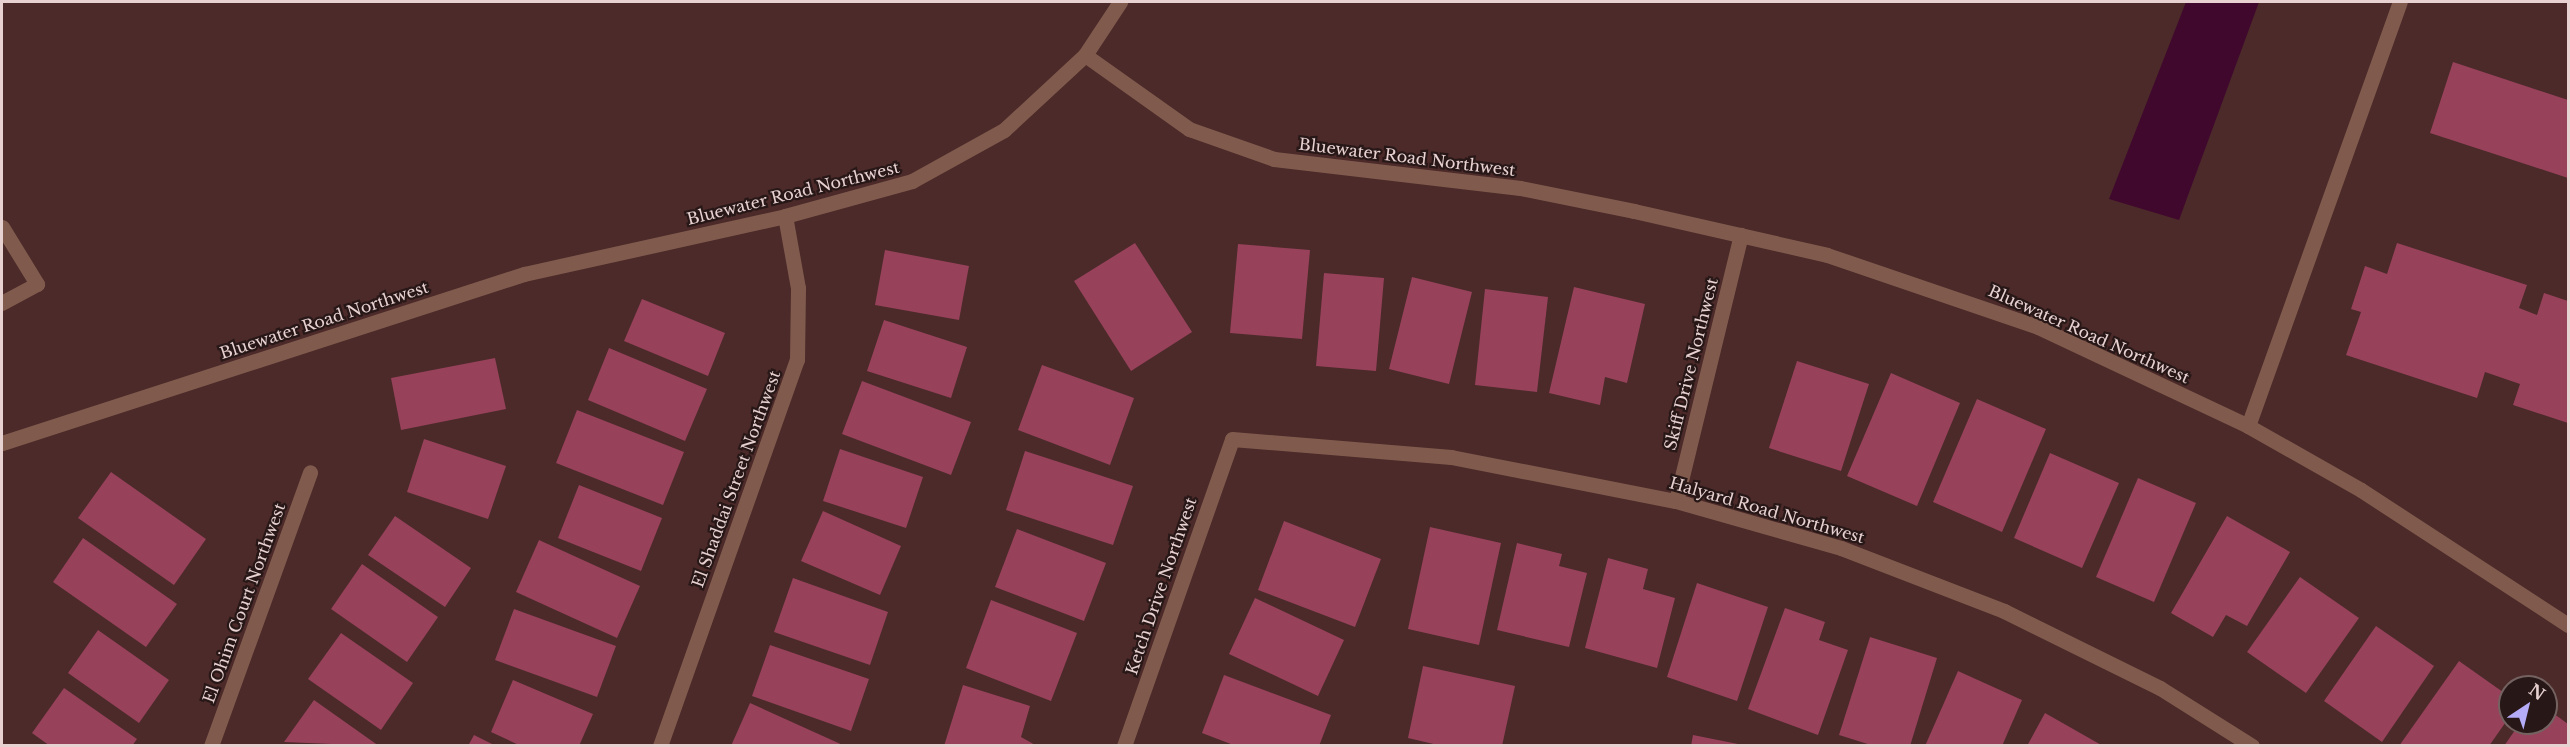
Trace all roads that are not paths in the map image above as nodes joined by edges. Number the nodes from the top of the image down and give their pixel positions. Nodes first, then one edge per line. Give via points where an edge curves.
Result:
1 (1120, 2) edge
2 (2400, 2) edge
3 (1085, 55) junction
4 (785, 216) junction
5 (2, 227) edge
6 (1741, 235) junction
7 (2, 303) edge
8 (2248, 426) junction
9 (1232, 439) joint
10 (2, 443) edge
11 (310, 472) dead end
12 (1677, 501) junction
13 (2568, 625) edge
14 (211, 746) edge
15 (660, 746) edge
16 (1124, 746) edge
17 (2252, 746) edge

1 - 3 street
2 - 8 street
3 - 4 street, Bluewater Road Northwest via 1004,130 912,181
3 - 6 street, Bluewater Road Northwest via 1117,83 1189,129 1274,159 1520,188
4 - 10 street, Bluewater Road Northwest via 524,274
4 - 15 street, El Shaddai Street Northwest via 798,288 797,360
5 - 7 street via 37,284
6 - 8 street, Bluewater Road Northwest via 1935,289 2027,323
6 - 12 street, Skiff Drive Northwest
8 - 13 street, Bluewater Road Northwest via 2361,490
9 - 12 street, Halyard Road Northwest via 1451,457
9 - 16 street, Ketch Drive Northwest
11 - 14 street, El Ohim Court Northwest
12 - 17 street, Halyard Road Northwest via 1841,548 2004,611 2160,688

